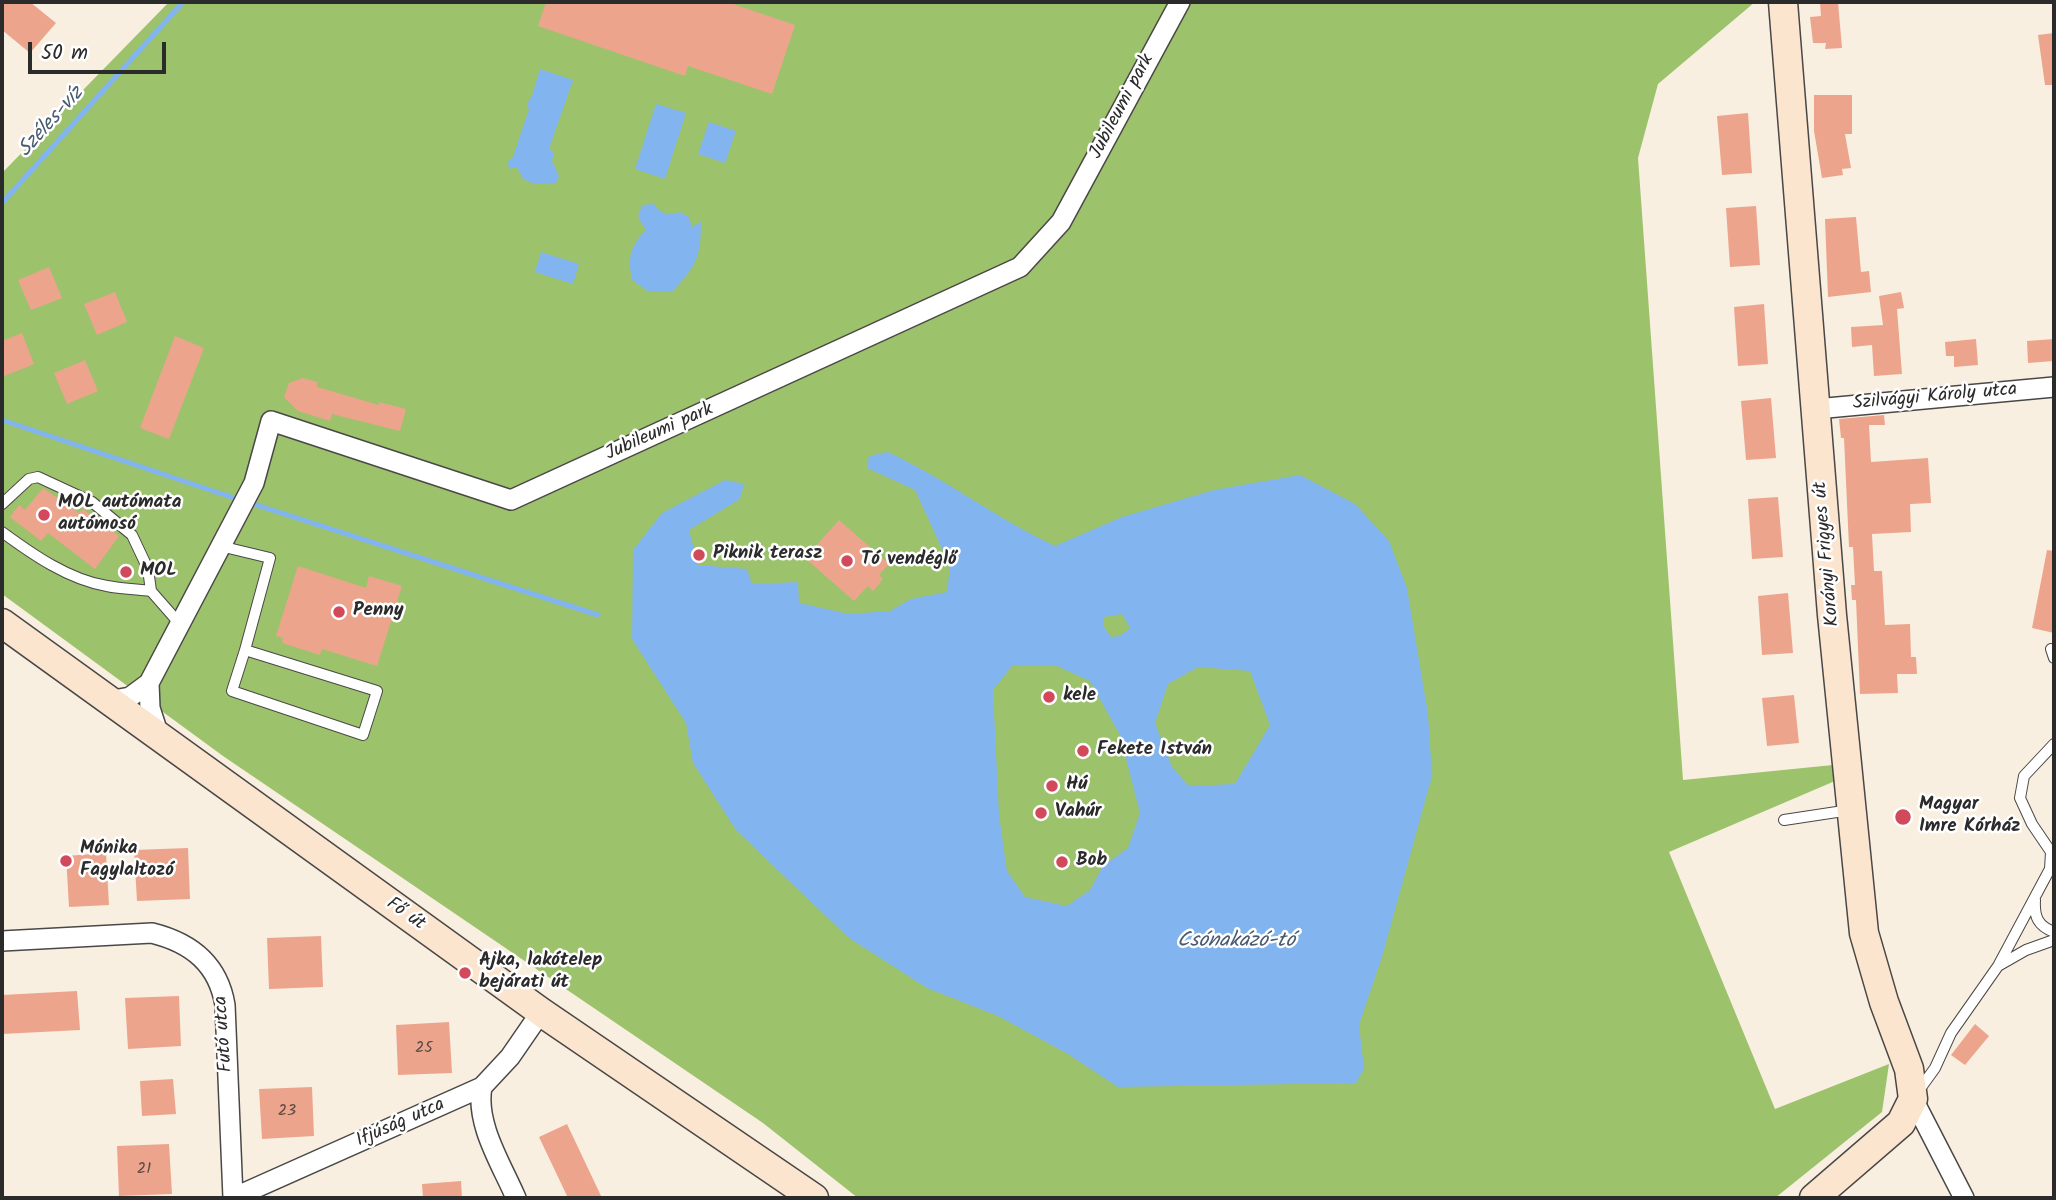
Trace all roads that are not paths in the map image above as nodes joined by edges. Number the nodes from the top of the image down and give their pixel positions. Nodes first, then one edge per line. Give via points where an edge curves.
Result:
1 (1180, 2) edge
2 (1783, 2) edge
3 (2054, 387) edge
4 (1816, 409) junction
5 (2, 504) edge
6 (2, 532) edge
7 (220, 546) junction
8 (151, 591) junction
9 (2, 623) edge
10 (179, 623) junction
11 (245, 650) junction
12 (149, 683) junction
13 (108, 701) junction
14 (160, 740) junction
15 (2054, 744) edge
16 (2054, 758) edge
17 (2041, 760) junction
18 (1850, 810) junction
19 (1784, 820) dead end
20 (2052, 864) edge
21 (2035, 896) junction
22 (2054, 932) edge
23 (2054, 940) edge
24 (2, 941) edge
25 (1998, 966) junction
26 (541, 1012) junction
27 (482, 1087) junction
28 (1913, 1099) junction
29 (233, 1198) edge
30 (516, 1198) edge
31 (814, 1198) edge
32 (1814, 1198) edge
33 (1964, 1198) edge

1 - 7 street, Jubileumi park via 1061,222 1020,267 511,500 271,421 254,482
2 - 4 main road, Korányi Frigyes út
3 - 4 street, Szilvágyi Károly utca
4 - 18 main road, Korányi Frigyes út
5 - 8 lane via 29,479 38,477 92,502 132,535 148,569
6 - 8 lane via 38,559 68,572 105,586
7 - 10 street, Jubileumi park
7 - 11 lane via 271,558
8 - 10 lane
9 - 13 main road, Fő út
10 - 12 street, Jubileumi park
11 - 11 lane via 377,691 363,735 232,691
12 - 13 street via 131,696
12 - 14 street via 150,708
13 - 14 main road, Fő út
14 - 26 main road, Fő út
15 - 17 lane
16 - 17 lane
17 - 20 lane via 2024,776 2020,798 2051,852
18 - 19 lane
18 - 28 main road, Korányi Frigyes út via 1864,933 1894,1042 1909,1069
20 - 21 lane
21 - 22 lane via 2035,914 2042,927
21 - 25 lane
23 - 25 lane
24 - 29 street, Futó utca via 152,933 193,948 208,963 222,986 225,1005
25 - 28 lane via 1951,1033 1935,1068
26 - 27 street, Ifjúság utca
26 - 31 main road, Fő út
27 - 29 street, Ifjúság utca
27 - 30 street via 479,1104 483,1119
28 - 32 main road via 1901,1123
28 - 33 street

